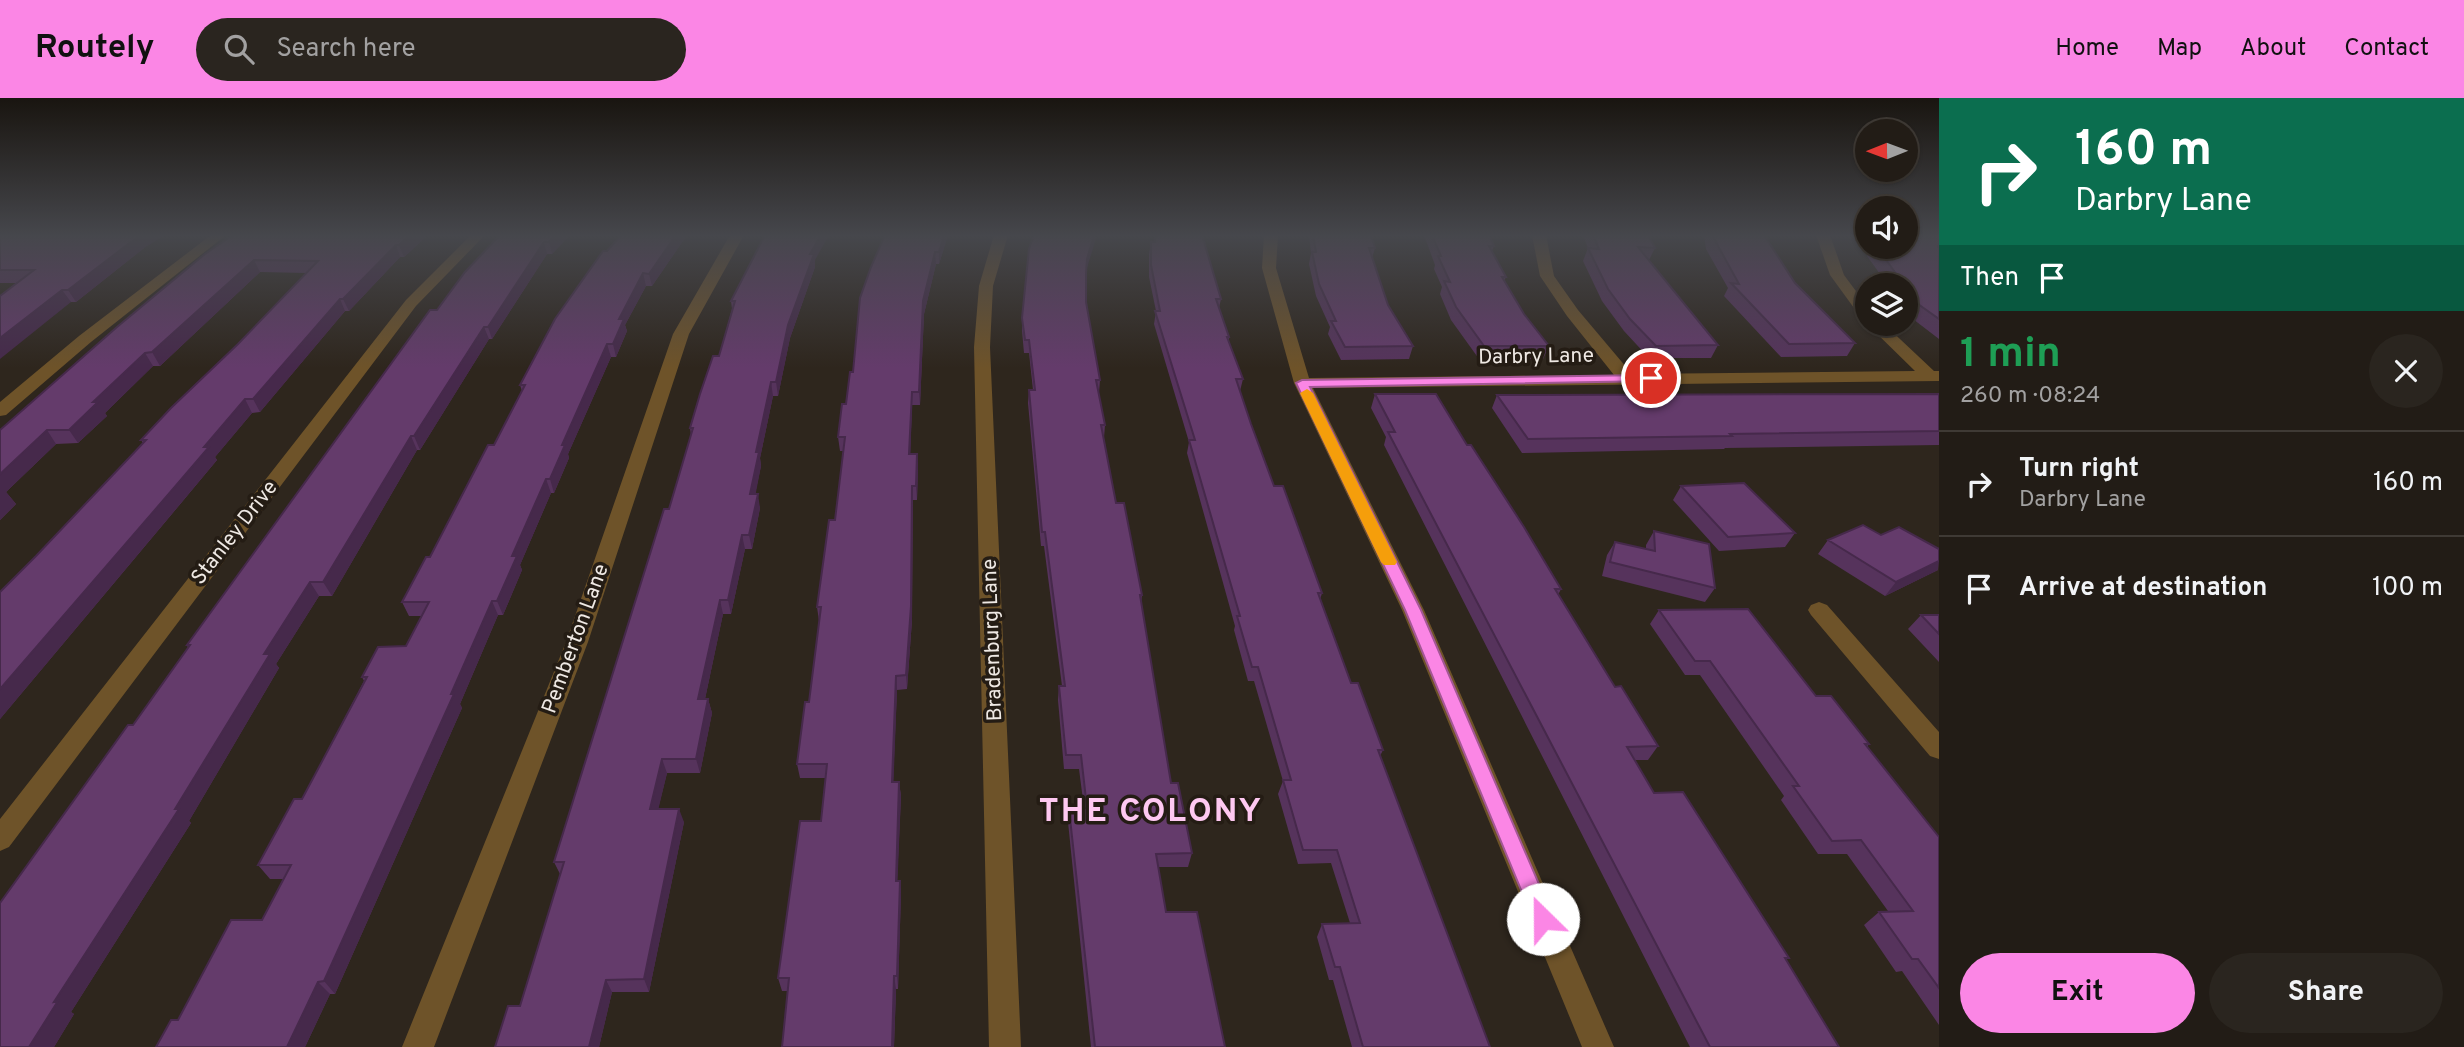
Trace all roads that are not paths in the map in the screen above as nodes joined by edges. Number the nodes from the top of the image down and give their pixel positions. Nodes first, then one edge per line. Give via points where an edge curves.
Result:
1 (162, 279) edge
2 (434, 279) edge
3 (711, 279) edge
4 (988, 279) edge
5 (1272, 279) edge
6 (1549, 279) edge
7 (1840, 279) edge
8 (1855, 300) edge
9 (1889, 336) edge
10 (1935, 376) edge
11 (1627, 379) junction
12 (1302, 383) junction
13 (0, 411) edge
14 (1819, 610) dead end
15 (1939, 749) edge
16 (0, 839) edge
17 (418, 1047) edge
18 (1005, 1047) edge
19 (1598, 1047) edge

1 - 13 street
2 - 16 street, Stanley Drive via 411,303
3 - 17 street, Pemberton Lane via 681,334 577,642
4 - 18 street, Bradenburg Lane via 982,347
5 - 12 street
6 - 11 street
7 - 8 street
9 - 10 street
10 - 11 street, Darbry Lane
11 - 12 street, Darbry Lane
12 - 19 street via 1413,610
14 - 15 street

